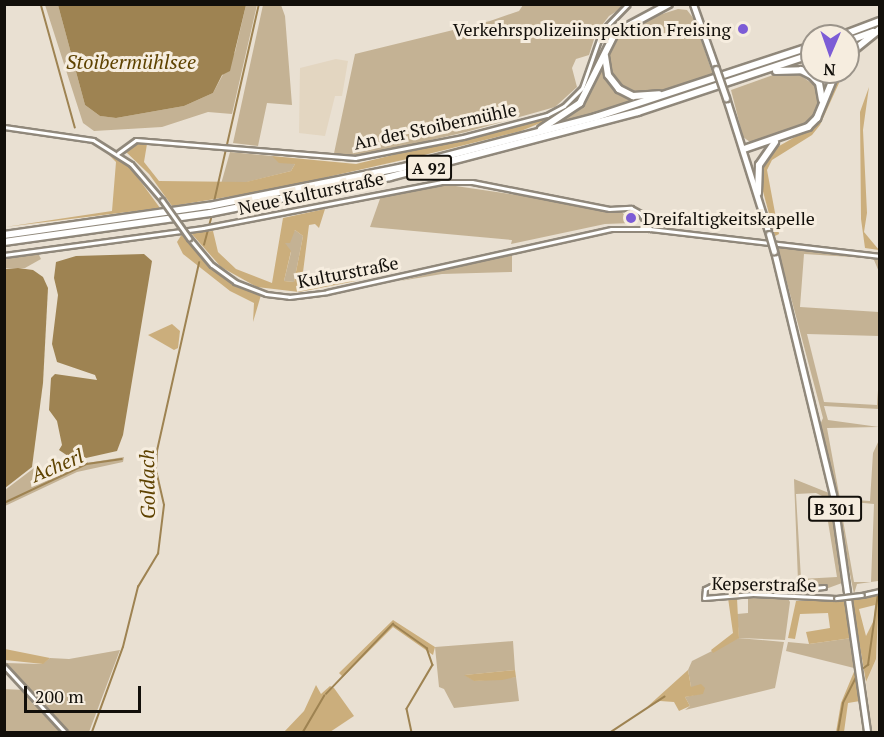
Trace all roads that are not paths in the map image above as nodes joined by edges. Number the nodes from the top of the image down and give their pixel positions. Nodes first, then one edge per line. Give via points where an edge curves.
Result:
1 (628, 4) edge
2 (669, 4) edge
3 (693, 4) edge
4 (879, 21) edge
5 (860, 28) edge
6 (879, 29) edge
7 (860, 36) edge
8 (860, 45) edge
9 (606, 49) junction
10 (800, 50) edge
11 (800, 58) edge
12 (761, 73) junction
13 (831, 84) edge
14 (674, 94) junction
15 (822, 106) junction
16 (4, 127) edge
17 (518, 138) junction
18 (778, 140) junction
19 (744, 149) junction
20 (118, 153) junction
21 (758, 193) junction
22 (213, 209) junction
23 (650, 229) junction
24 (4, 235) edge
25 (4, 242) edge
26 (4, 255) edge
27 (879, 256) edge
28 (824, 587) dead end
29 (878, 592) edge
30 (4, 666) edge
31 (65, 732) edge
32 (867, 732) edge

1 - 20 street, An der Stoibermühle via 600,35 582,88 564,106 547,115 463,137 355,158 136,140
2 - 9 highway via 627,23 615,33
3 - 19 main road, B 301, bridge
4 - 5 highway
6 - 7 highway
6 - 8 highway
9 - 14 highway via 608,75 619,89 639,96
9 - 17 highway via 597,75 580,103 555,123
10 - 14 highway, A 92
11 - 12 highway, A 92
12 - 15 highway via 801,70 811,75 819,83
12 - 22 highway, A 92 via 627,116 467,159
13 - 15 highway
14 - 17 highway, A 92
15 - 18 highway via 808,127
16 - 20 street, Kulturstraße via 73,134
17 - 22 highway, A 92
18 - 19 highway
18 - 21 highway via 759,165
19 - 21 main road, B 301
20 - 23 street, Kulturstraße, bridge via 162,200 212,265 235,282 266,294 298,297 611,229
21 - 32 main road, B 301, bridge via 818,424 860,666
22 - 24 highway, A 92
22 - 25 highway, A 92
23 - 26 street, Neue Kulturstraße via 640,213 631,208 609,209 472,182 451,182 203,228
23 - 27 street
28 - 29 street, Kepserstraße, bridge via 781,591 711,586 705,589 704,598 753,594 836,598
30 - 31 street

